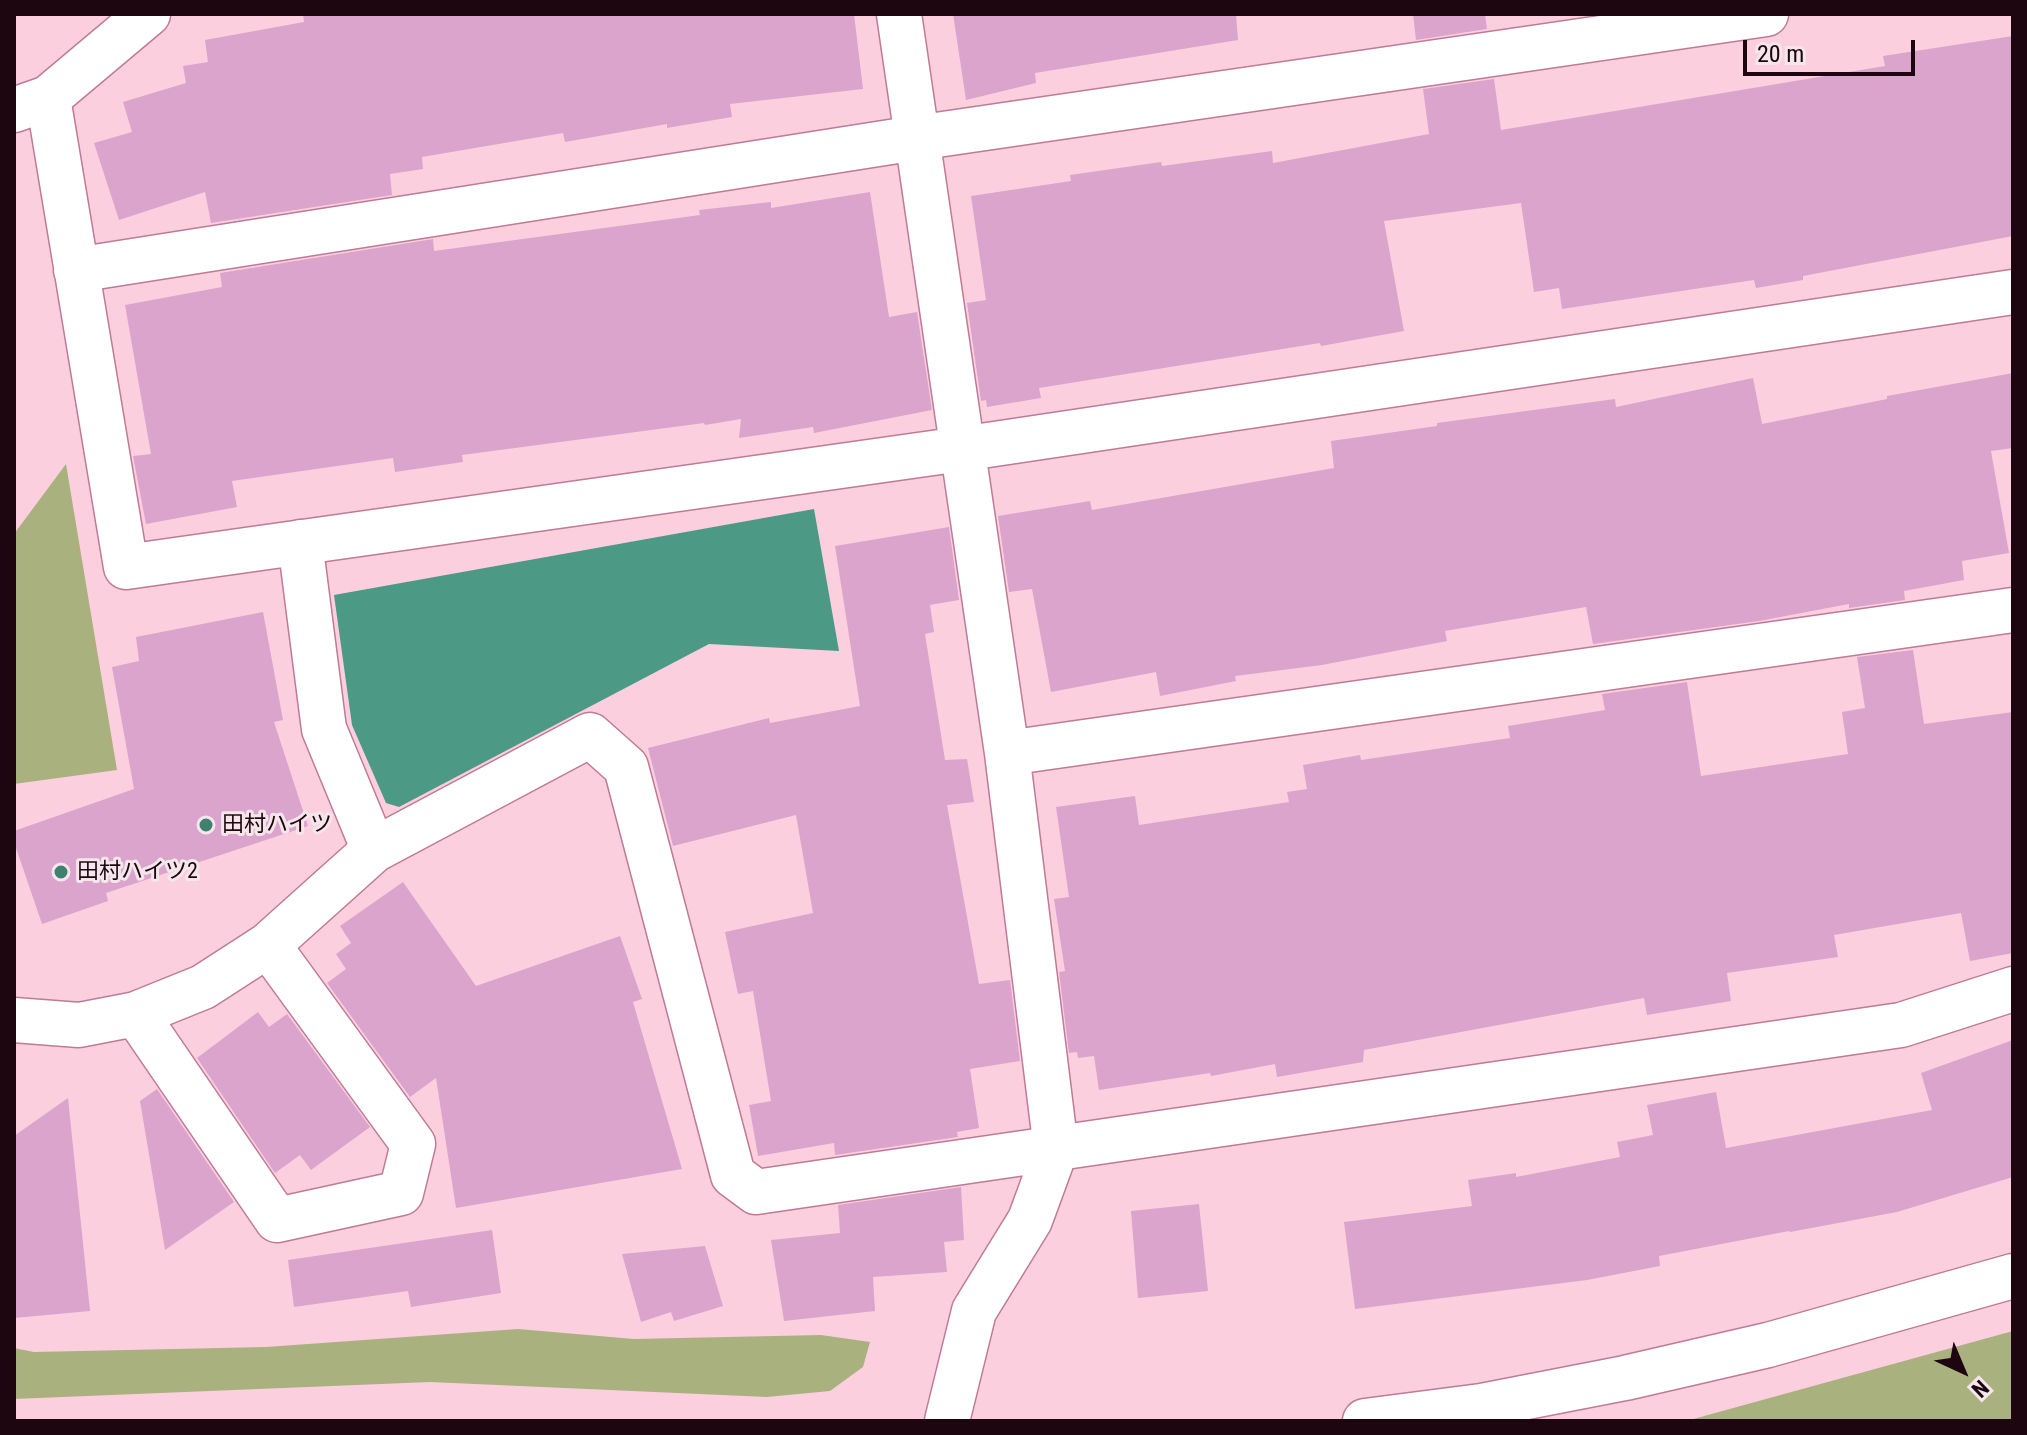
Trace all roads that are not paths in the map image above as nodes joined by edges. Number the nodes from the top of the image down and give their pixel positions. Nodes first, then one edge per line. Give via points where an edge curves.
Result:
1 (148, 14) edge
2 (899, 14) edge
3 (1766, 14) edge
4 (31, 104) edge
5 (916, 138) junction
6 (76, 270) junction
7 (2013, 292) edge
8 (961, 449) junction
9 (300, 542) junction
10 (2013, 610) edge
11 (1007, 753) junction
12 (374, 850) junction
13 (268, 945) junction
14 (2013, 989) edge
15 (136, 1014) junction
16 (14, 1020) edge
17 (1056, 1149) junction
18 (2013, 1276) edge
19 (947, 1421) edge
20 (1365, 1421) edge

1 - 4 street
2 - 5 street
3 - 5 street
4 - 6 street
5 - 6 street
5 - 8 street
6 - 9 street via 126,567
7 - 8 street
8 - 9 street
8 - 11 street
9 - 12 street via 324,729
10 - 11 street
11 - 17 street
12 - 13 street
12 - 17 street via 590,735 626,767 733,1175 756,1192
13 - 15 street via 203,987
13 - 15 street via 413,1144 401,1193 277,1220
14 - 17 street via 1901,1025
15 - 16 street via 79,1025
17 - 19 street via 1030,1220 974,1311
18 - 20 street via 1768,1345 1639,1375 1481,1406

